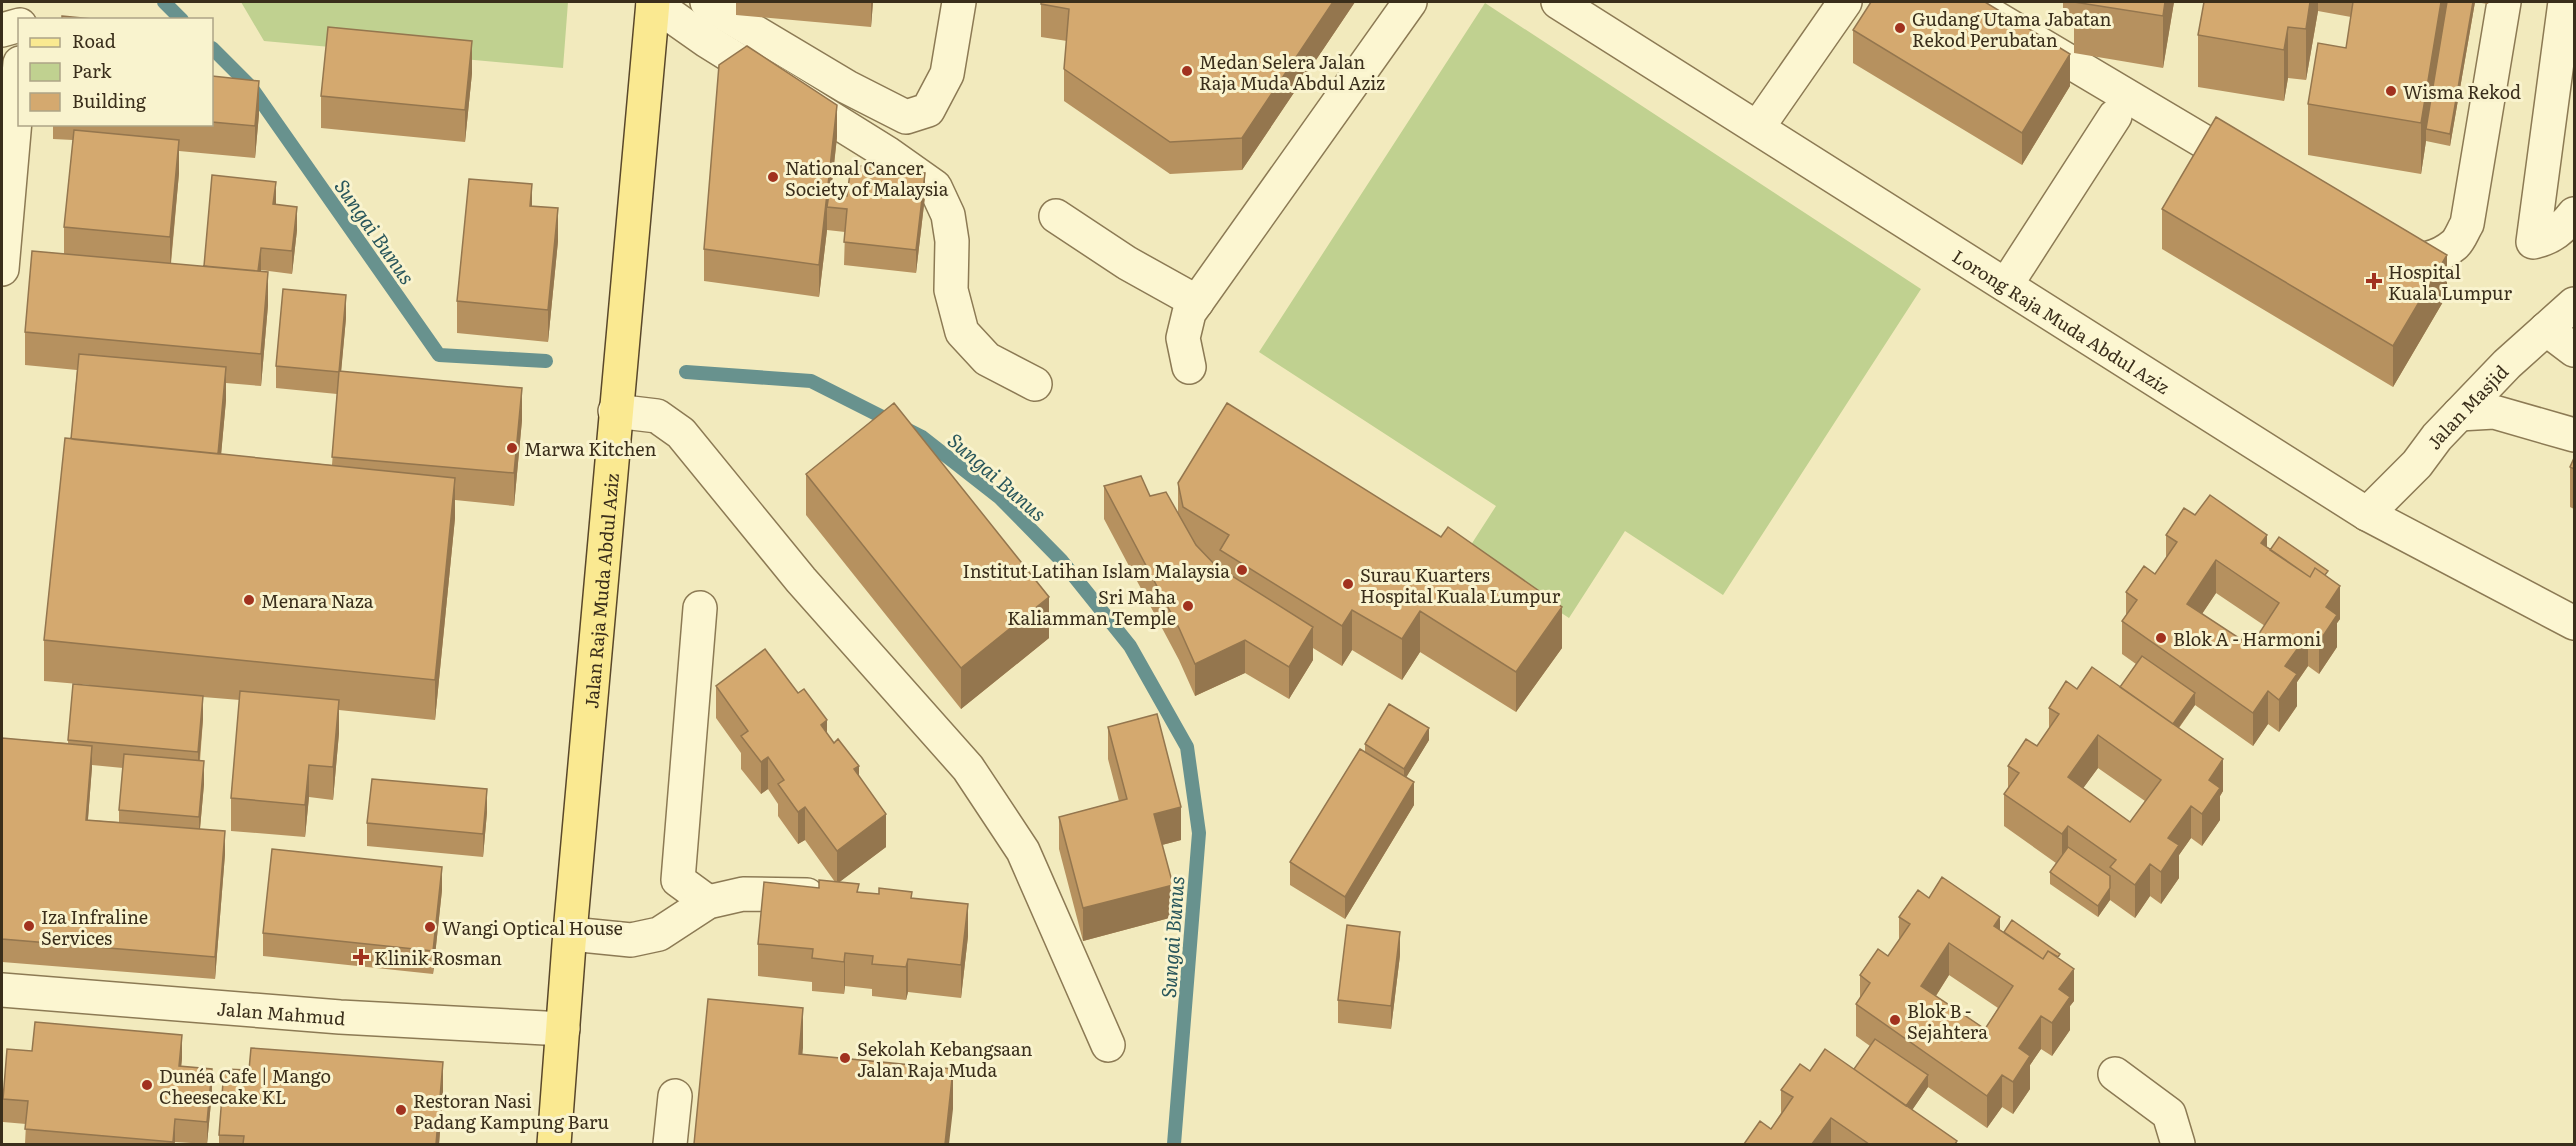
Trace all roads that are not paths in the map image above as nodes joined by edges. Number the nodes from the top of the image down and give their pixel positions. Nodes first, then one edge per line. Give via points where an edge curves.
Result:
1 (25, 2) edge
2 (653, 2) edge
3 (707, 2) edge
4 (959, 2) edge
5 (1410, 2) edge
6 (1558, 2) edge
7 (1845, 2) edge
8 (1969, 2) edge
9 (2504, 2) edge
10 (2565, 2) edge
11 (23, 18) edge
12 (18, 26) edge
13 (2, 30) edge
14 (18, 76) edge
15 (2115, 116) dead end
16 (1758, 127) junction
17 (7, 147) edge
18 (2271, 181) edge
19 (2574, 214) edge
20 (1056, 216) dead end
21 (2374, 240) edge
22 (2, 269) edge
23 (2006, 285) junction
24 (1197, 302) junction
25 (2574, 304) edge
26 (2546, 330) junction
27 (2574, 350) edge
28 (1189, 367) dead end
29 (1035, 384) dead end
30 (616, 399) junction
31 (2459, 414) junction
32 (2574, 435) edge
33 (2367, 514) junction
34 (700, 608) dead end
35 (2574, 623) edge
36 (833, 896) edge
37 (708, 902) junction
38 (571, 934) junction
39 (2, 990) edge
40 (563, 1029) junction
41 (1108, 1045) dead end
42 (2115, 1074) dead end
43 (675, 1096) dead end
44 (554, 1144) edge
45 (670, 1144) edge
46 (2178, 1144) edge

1 - 11 street
2 - 29 street via 935,187 948,215 951,290 962,333 987,359
2 - 30 main road, Jalan Raja Muda Abdul Aziz
3 - 4 street via 847,87 906,117 928,110 947,74
5 - 24 street
6 - 16 street, Lorong Raja Muda Abdul Aziz
7 - 16 street
8 - 18 street
9 - 21 street via 2467,224 2455,244 2430,258 2405,258
10 - 19 street via 2533,243 2562,229
12 - 13 street
14 - 17 street
15 - 23 street
16 - 23 street, Lorong Raja Muda Abdul Aziz
17 - 22 street
20 - 24 street via 1127,263
23 - 33 street, Lorong Raja Muda Abdul Aziz
24 - 28 street via 1189,313 1184,338
25 - 26 street, Jalan Masjid
26 - 27 street
26 - 31 street, Jalan Masjid
30 - 38 main road, Jalan Raja Muda Abdul Aziz
30 - 41 street via 657,416 681,433 801,580 968,768 1023,850
31 - 32 street via 2494,411
31 - 33 street, Jalan Masjid
33 - 35 street, Lorong Raja Muda Abdul Aziz
34 - 37 street via 678,880
36 - 37 street via 743,894
37 - 38 street via 659,934 631,940
38 - 40 main road, Jalan Raja Muda Abdul Aziz
39 - 40 street, Jalan Mahmud via 340,1017
40 - 44 main road, Jalan Raja Muda Abdul Aziz
42 - 46 street via 2169,1114
43 - 45 street

